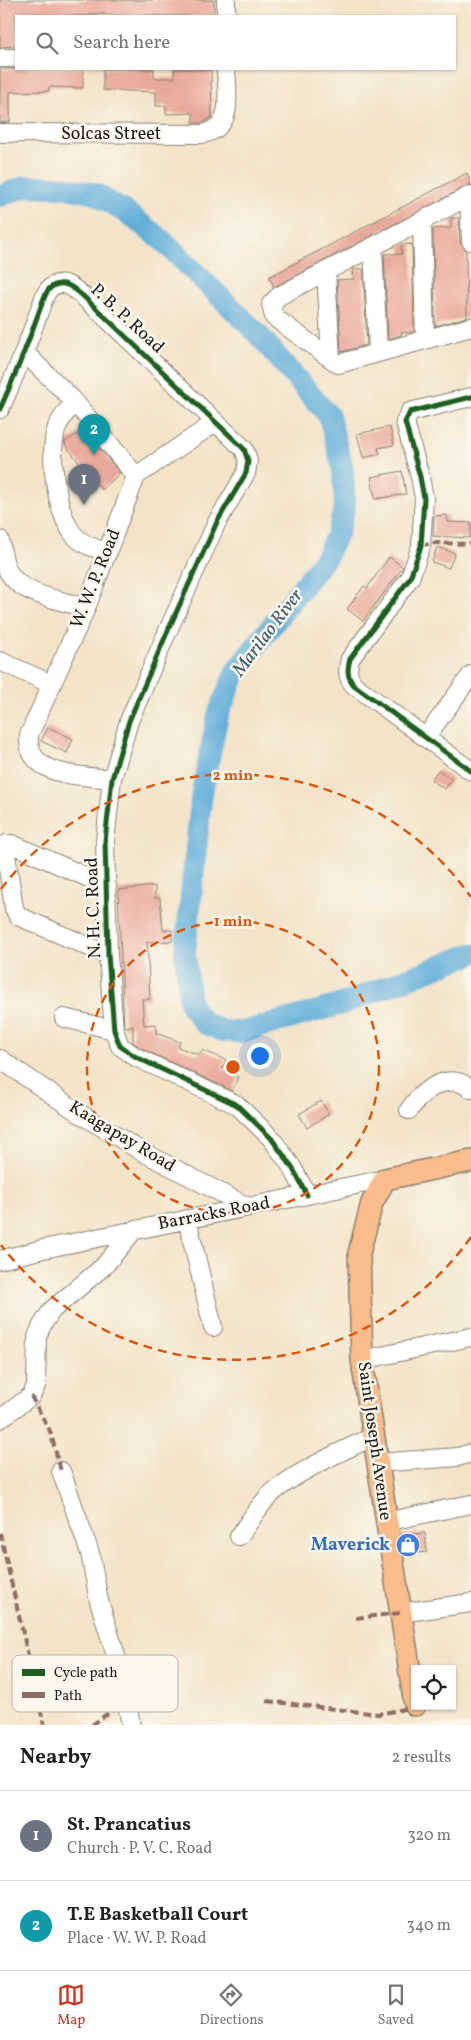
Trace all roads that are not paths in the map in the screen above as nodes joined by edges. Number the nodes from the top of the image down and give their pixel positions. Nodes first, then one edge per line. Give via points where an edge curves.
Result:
1 (226, 0) edge
2 (226, 15) edge
3 (0, 58) edge
4 (15, 58) edge
5 (226, 70) edge
6 (0, 133) edge
7 (470, 196) edge
8 (422, 221) junction
9 (471, 241) edge
10 (373, 247) junction
11 (326, 271) junction
12 (471, 327) edge
13 (425, 338) junction
14 (378, 351) junction
15 (25, 353) junction
16 (331, 358) junction
17 (471, 397) edge
18 (74, 401) junction
19 (0, 409) edge
20 (216, 422) junction
21 (248, 461) joint
22 (136, 476) junction
23 (0, 540) edge
24 (108, 552) junction
25 (86, 608) junction
26 (0, 660) edge
27 (471, 675) edge
28 (51, 684) junction
29 (426, 737) junction
30 (471, 771) edge
31 (112, 779) junction
32 (107, 886) junction
33 (108, 955) junction
34 (64, 1018) dead end
35 (114, 1030) junction
36 (0, 1059) edge
37 (471, 1089) edge
38 (409, 1110) dead end
39 (471, 1161) edge
40 (385, 1179) junction
41 (307, 1195) junction
42 (248, 1207) junction
43 (187, 1219) junction
44 (134, 1230) junction
45 (0, 1260) edge
46 (213, 1327) dead end
47 (471, 1337) edge
48 (362, 1360) junction
49 (0, 1419) edge
50 (373, 1437) junction
51 (471, 1453) edge
52 (377, 1463) junction
53 (61, 1471) dead end
54 (471, 1504) edge
55 (385, 1522) junction
56 (239, 1536) dead end
57 (471, 1603) edge
58 (400, 1613) junction
59 (116, 1655) edge
60 (411, 1681) edge
61 (416, 1710) edge
62 (129, 1712) edge
63 (131, 1725) edge
64 (418, 1725) edge

1 - 2 street
3 - 4 street
5 - 6 street, Solcas Street via 225,119 212,132
7 - 8 street
7 - 9 street
8 - 10 street
8 - 13 street
10 - 11 street
10 - 14 street
11 - 16 street
11 - 16 street via 274,299 271,310 274,317
12 - 13 street
13 - 14 street
14 - 16 street via 338,364
15 - 18 street
15 - 19 street, P. B. P. Road
15 - 20 street, P. B. P. Road via 45,295 52,286 62,283 71,286
17 - 29 street via 410,412 406,416 424,498 421,546 410,578 348,666 349,679 354,685
18 - 22 street
18 - 24 street via 58,426 53,444 56,490 65,522 75,536
20 - 21 street, P. B. P. Road via 244,449
20 - 22 street
21 - 31 street, N. H. C. Road via 246,473 217,522 162,643 129,721
22 - 24 street, W. W. P. Road
23 - 25 street via 4,562 16,582 26,589
24 - 25 street, W. W. P. Road
25 - 28 street, W. W. P. Road
26 - 28 street
27 - 29 street
28 - 31 street, W. W. P. Road via 29,734 31,756 57,771
29 - 30 street
31 - 32 street, N. H. C. Road via 106,841
32 - 33 street, N. H. C. Road
32 - 33 street via 12,844 5,848 18,916
33 - 35 street, N. H. C. Road
34 - 35 street
35 - 41 street, N. H. C. Road via 120,1046 136,1057 226,1098 249,1114 287,1160
36 - 42 street, Kaagapay Road via 139,1150
37 - 38 street via 463,1083 450,1081 429,1087
39 - 40 main road
40 - 41 street, Barracks Road
40 - 48 main road, Saint Joseph Avenue via 372,1202 359,1253
41 - 42 street, Barracks Road
42 - 43 street, Barracks Road
43 - 44 street, Barracks Road
43 - 46 street
44 - 45 street, Barracks Road
44 - 49 street via 104,1266 52,1310 37,1337 36,1386 31,1396
47 - 48 street
48 - 50 main road, Saint Joseph Avenue
50 - 52 main road, Saint Joseph Avenue
50 - 56 street via 350,1447 269,1496
51 - 52 street via 458,1457
52 - 55 main road, Saint Joseph Avenue
53 - 59 street via 90,1553 99,1601
54 - 55 street
55 - 58 main road, Saint Joseph Avenue
57 - 58 street
58 - 60 main road, Saint Joseph Avenue
61 - 64 main road, Saint Joseph Avenue
62 - 63 street

